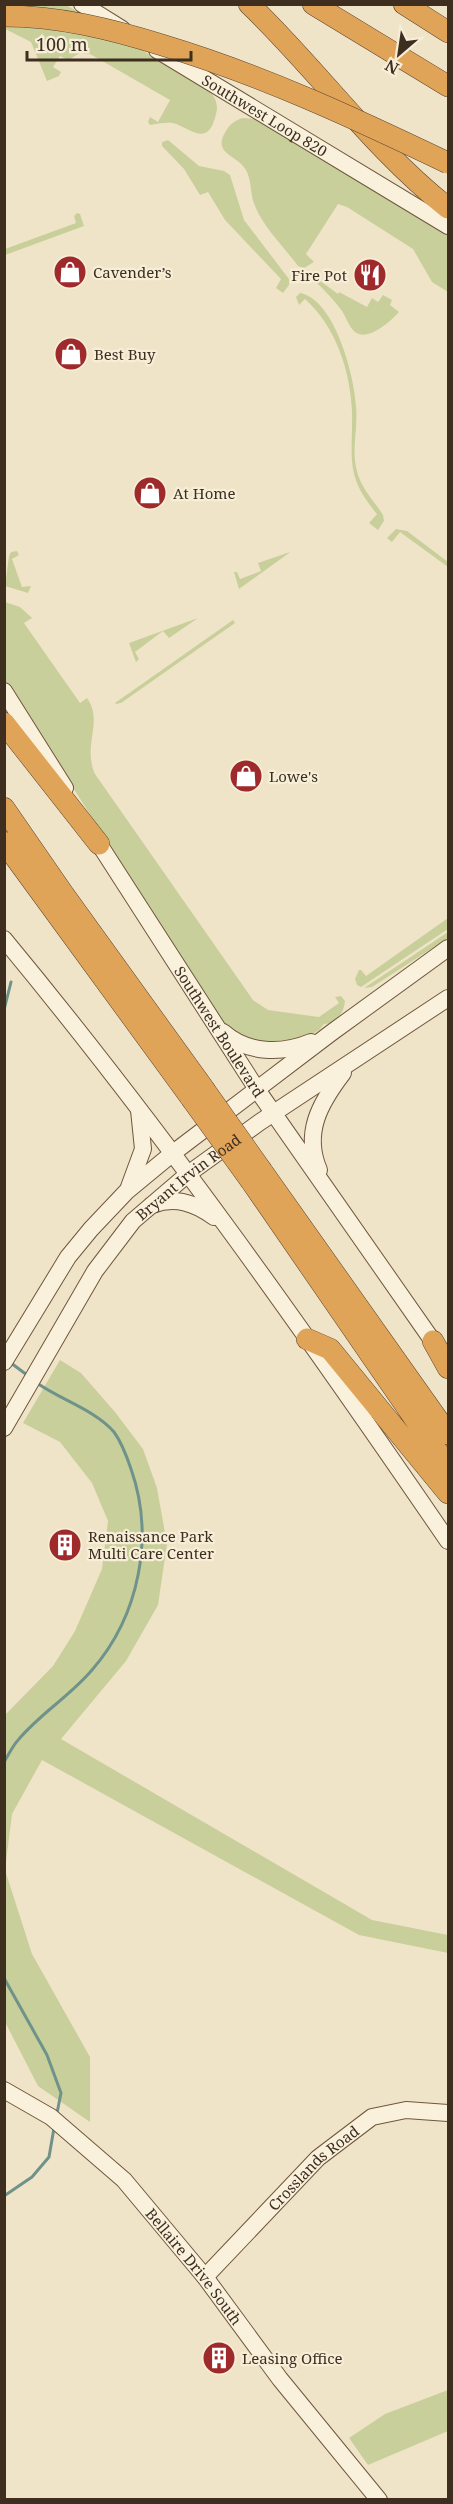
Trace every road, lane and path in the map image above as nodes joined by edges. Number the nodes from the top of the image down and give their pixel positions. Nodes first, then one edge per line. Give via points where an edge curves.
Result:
1 (82, 4) edge
2 (249, 4) edge
3 (313, 4) edge
4 (405, 4) edge
5 (4, 16) edge
6 (448, 32) edge
7 (448, 86) edge
8 (448, 163) edge
9 (448, 208) edge
10 (448, 226) edge
11 (4, 691) edge
12 (4, 723) edge
13 (4, 808) edge
14 (4, 842) edge
15 (99, 844) junction
16 (4, 939) edge
17 (448, 948) edge
18 (448, 998) edge
19 (216, 1025) junction
20 (331, 1033) junction
21 (350, 1064) junction
22 (258, 1091) junction
23 (198, 1094) junction
24 (139, 1106) junction
25 (274, 1113) junction
26 (173, 1153) junction
27 (188, 1174) junction
28 (256, 1176) junction
29 (127, 1191) junction
30 (329, 1193) junction
31 (148, 1206) junction
32 (227, 1227) junction
33 (307, 1339) junction
34 (433, 1341) junction
35 (4, 1362) edge
36 (448, 1363) edge
37 (448, 1368) edge
38 (4, 1428) edge
39 (448, 1434) edge
40 (448, 1467) edge
41 (448, 1493) edge
42 (448, 1541) edge
43 (4, 2090) edge
44 (448, 2113) edge
45 (205, 2277) junction
46 (380, 2499) edge

1 - 10 main road, Southwest Loop 820
2 - 9 highway via 394,160
3 - 7 highway
4 - 6 highway
5 - 8 highway, bridge via 96,27 202,57 313,99
11 - 15 main road, Southwest Boulevard
12 - 15 highway
13 - 23 highway
14 - 23 highway
15 - 19 main road, Southwest Boulevard
16 - 24 main road
17 - 20 main road, Bryant Irvin Road
18 - 21 main road, Bryant Irvin Road
19 - 20 main road via 239,1042 266,1050 291,1049
19 - 22 main road, Southwest Boulevard
20 - 22 main road, Bryant Irvin Road
21 - 25 main road, Bryant Irvin Road
21 - 30 main road via 319,1108 313,1132 315,1161
22 - 25 main road, Southwest Boulevard
22 - 26 main road, Bryant Irvin Road
23 - 28 highway, bridge
24 - 26 main road
24 - 29 main road via 142,1149
25 - 27 main road, Bryant Irvin Road
25 - 30 main road, Southwest Boulevard
26 - 27 main road
26 - 29 main road, Bryant Irvin Road
27 - 31 main road, Bryant Irvin Road
27 - 32 main road
28 - 39 highway
28 - 40 highway
29 - 35 main road, Bryant Irvin Road via 69,1257
30 - 34 main road, Southwest Boulevard
31 - 32 main road via 163,1201 183,1202 201,1207
31 - 38 main road, Bryant Irvin Road via 106,1254
32 - 33 main road
33 - 41 highway via 330,1349
33 - 42 main road
34 - 36 main road, Southwest Boulevard
34 - 37 highway
43 - 45 main road, Bellaire Drive South via 74,2135 124,2180
44 - 45 main road, Crosslands Road via 406,2110 372,2117 318,2158
45 - 46 main road, Bellaire Drive South via 280,2379

